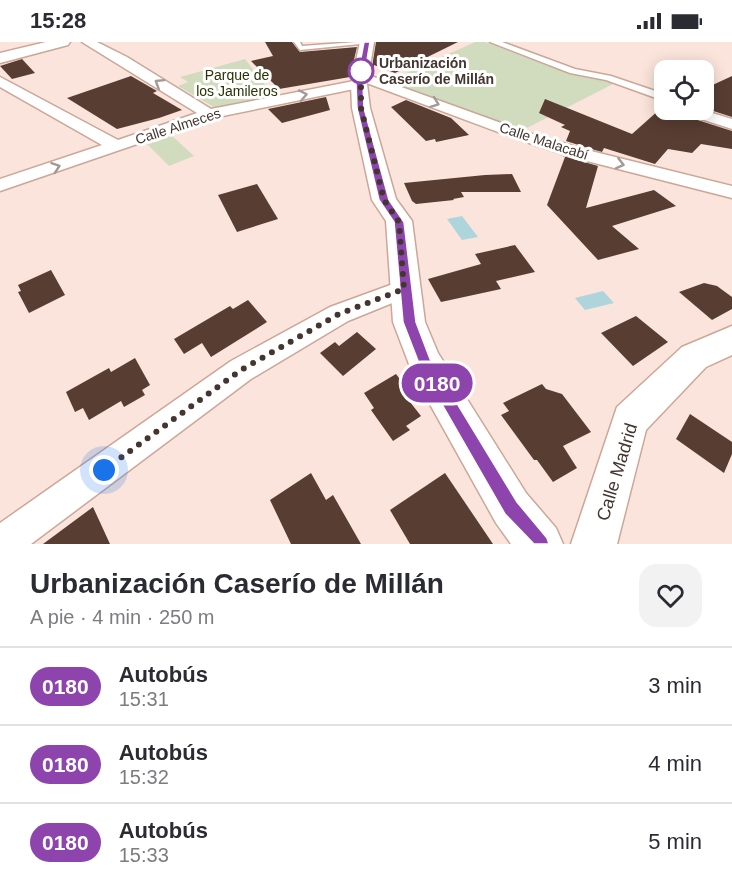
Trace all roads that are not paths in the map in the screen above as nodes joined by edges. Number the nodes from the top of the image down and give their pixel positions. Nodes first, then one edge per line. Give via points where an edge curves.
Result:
1 (63, 42) edge
2 (88, 42) edge
3 (297, 42) edge
4 (494, 42) edge
5 (367, 43) edge
6 (0, 58) edge
7 (360, 80) junction
8 (0, 81) edge
9 (654, 94) edge
10 (209, 114) junction
11 (714, 118) edge
12 (732, 124) edge
13 (117, 146) junction
14 (1, 184) edge
15 (732, 192) edge
16 (404, 289) junction
17 (732, 340) edge
18 (1, 544) edge
19 (540, 544) edge
20 (594, 544) edge

1 - 6 street
10 -> 2 street
3 - 5 lane via 300,48
4 - 9 street via 573,71
5 - 7 street
10 -> 7 street, Calle Almeces
7 -> 15 street, Calle Malacabí via 581,154
7 - 16 street via 361,108 384,200 399,222
8 - 13 street
10 - 13 street, Calle Almeces
11 - 12 street
14 -> 13 street, Calle Almeces
16 - 18 street via 339,314 241,370
16 - 19 street via 409,322 424,362 511,508
17 - 20 street, Calle Madrid via 694,357 630,420

